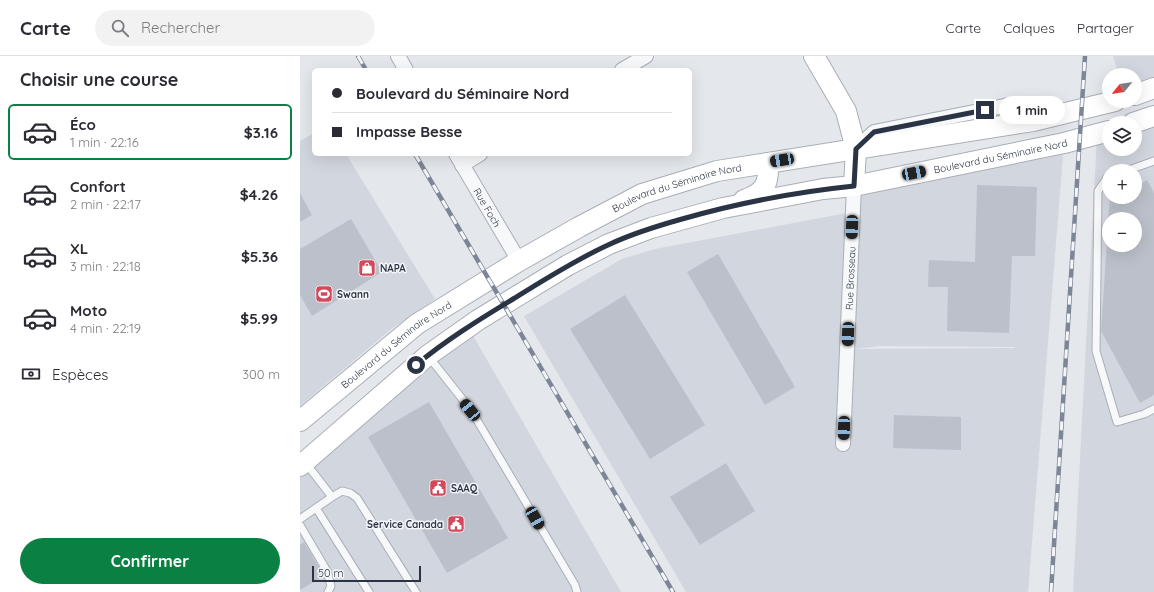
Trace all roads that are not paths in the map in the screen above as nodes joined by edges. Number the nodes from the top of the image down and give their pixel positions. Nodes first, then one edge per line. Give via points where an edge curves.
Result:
1 (399, 56) edge
2 (646, 56) edge
3 (814, 56) edge
4 (405, 68) edge
5 (625, 68) edge
6 (1154, 88) edge
7 (1142, 92) edge
8 (1014, 104) dead end
9 (1102, 104) edge
10 (1154, 116) edge
11 (1142, 120) edge
12 (1102, 133) edge
13 (856, 149) junction
14 (472, 156) edge
15 (459, 159) edge
16 (1154, 161) edge
17 (768, 163) junction
18 (1142, 165) edge
19 (1102, 185) edge
20 (854, 186) junction
21 (723, 208) junction
22 (519, 261) junction
23 (427, 356) junction
24 (1154, 409) edge
25 (300, 421) edge
26 (843, 444) dead end
27 (302, 464) edge
28 (332, 497) junction
29 (316, 508) junction
30 (300, 519) edge
31 (300, 525) edge
32 (328, 592) edge
33 (369, 592) edge
34 (416, 592) edge
35 (577, 592) edge

1 - 4 street
2 - 5 street
3 - 13 main road via 846,111
6 - 7 main road
8 - 13 street via 874,132
9 - 13 main road, Boulevard du Séminaire Nord via 1033,122
10 - 11 main road
12 - 20 main road, Boulevard du Séminaire Nord
13 - 17 main road, Boulevard du Séminaire Nord
13 - 20 main road
14 - 15 street
15 - 22 street, Rue Foch
16 - 18 lane
17 - 21 main road via 768,177 764,189 748,199
17 - 22 main road, Boulevard du Séminaire Nord via 717,171 642,194
19 - 24 lane via 1098,191 1096,350 1117,422
20 - 21 main road, Boulevard du Séminaire Nord via 822,189
20 - 26 street, Rue Brosseau
21 - 23 main road, Boulevard du Séminaire Nord via 651,228 609,244 568,265 478,320
22 - 25 main road, Boulevard du Séminaire Nord via 417,324
23 - 27 main road, Boulevard du Séminaire Nord
23 - 35 lane via 470,410
27 - 28 lane
28 - 29 lane
28 - 34 lane via 342,491 357,498
29 - 30 lane
29 - 33 lane
31 - 32 lane via 328,575 331,586

